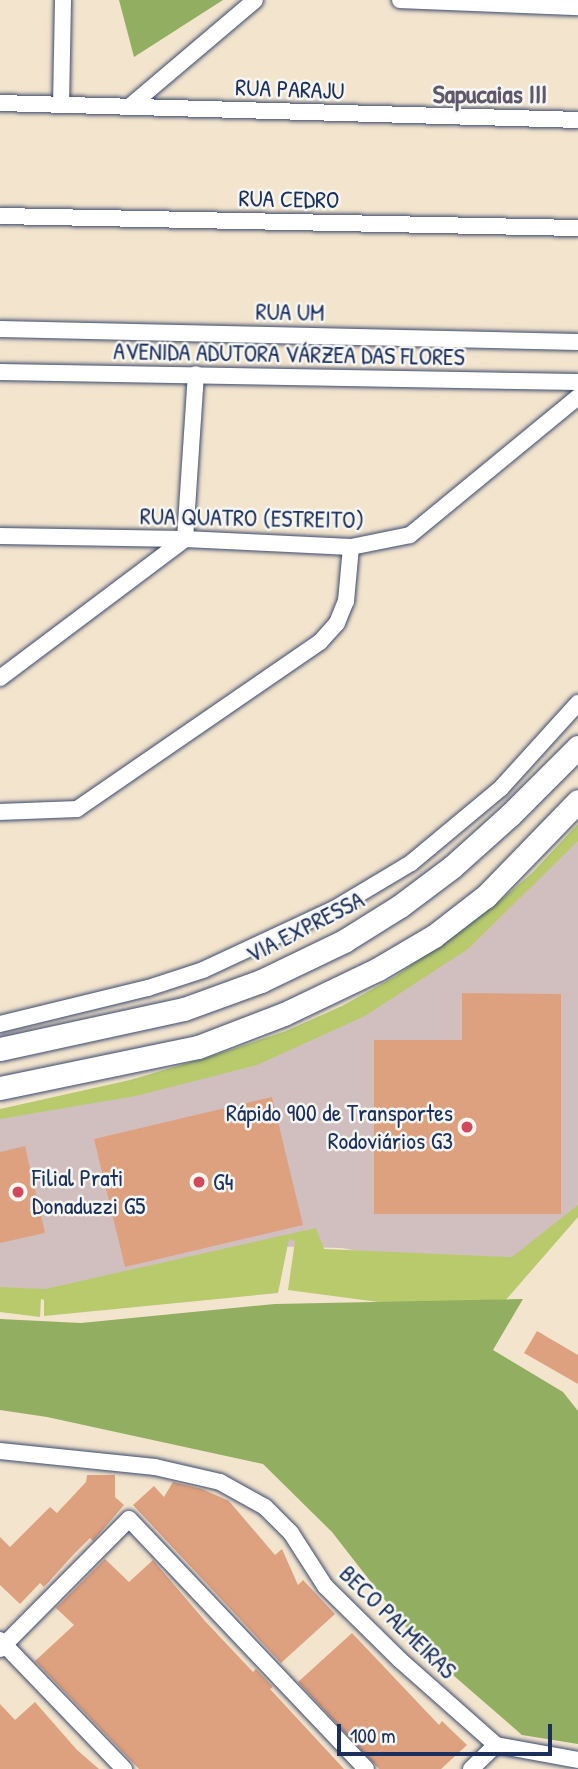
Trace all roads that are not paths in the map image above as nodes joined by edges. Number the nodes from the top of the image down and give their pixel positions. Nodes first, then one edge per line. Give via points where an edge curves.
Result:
1 (63, 0) edge
2 (255, 0) edge
3 (400, 0) edge
4 (578, 7) edge
5 (0, 103) edge
6 (61, 105) junction
7 (129, 107) junction
8 (578, 120) edge
9 (0, 216) edge
10 (578, 228) edge
11 (0, 328) edge
12 (578, 342) edge
13 (0, 372) edge
14 (196, 374) junction
15 (578, 382) edge
16 (578, 397) edge
17 (0, 537) edge
18 (185, 539) junction
19 (351, 547) junction
20 (0, 678) edge
21 (578, 703) edge
22 (578, 747) edge
23 (578, 801) edge
24 (0, 812) edge
25 (0, 1024) edge
26 (0, 1049) edge
27 (0, 1088) edge
28 (0, 1451) edge
29 (2, 1644) edge
30 (496, 1745) junction
31 (578, 1760) edge
32 (124, 1769) edge
33 (366, 1769) edge
34 (471, 1769) edge

1 - 6 street
2 - 7 street
3 - 4 street
5 - 6 street, RUA PARAJU
6 - 7 street, RUA PARAJU
7 - 8 street, RUA PARAJU
9 - 10 street, RUA CEDRO
11 - 12 street, RUA UM
13 - 14 street, AVENIDA ADUTORA VÁRZEA DAS FLORES
14 - 15 street, AVENIDA ADUTORA VÁRZEA DAS FLORES
14 - 18 street
16 - 19 street, RUA QUATRO (ESTREITO) via 410,535
17 - 18 street, RUA QUATRO (ESTREITO)
18 - 19 street, RUA QUATRO (ESTREITO)
18 - 20 street
19 - 24 street via 346,601 337,623 320,642 78,809
21 - 25 street via 501,788 411,863 334,909 204,970
22 - 26 highway, VIA EXPRESSA via 452,867 344,941 261,981 184,1009
23 - 27 highway via 486,896 434,936 378,969 284,1014 198,1046
28 - 30 street, BECO PALMEIRAS via 155,1467 220,1482 265,1507 292,1533 325,1586
29 - 32 street
29 - 33 street via 129,1518
30 - 31 street
30 - 34 street

